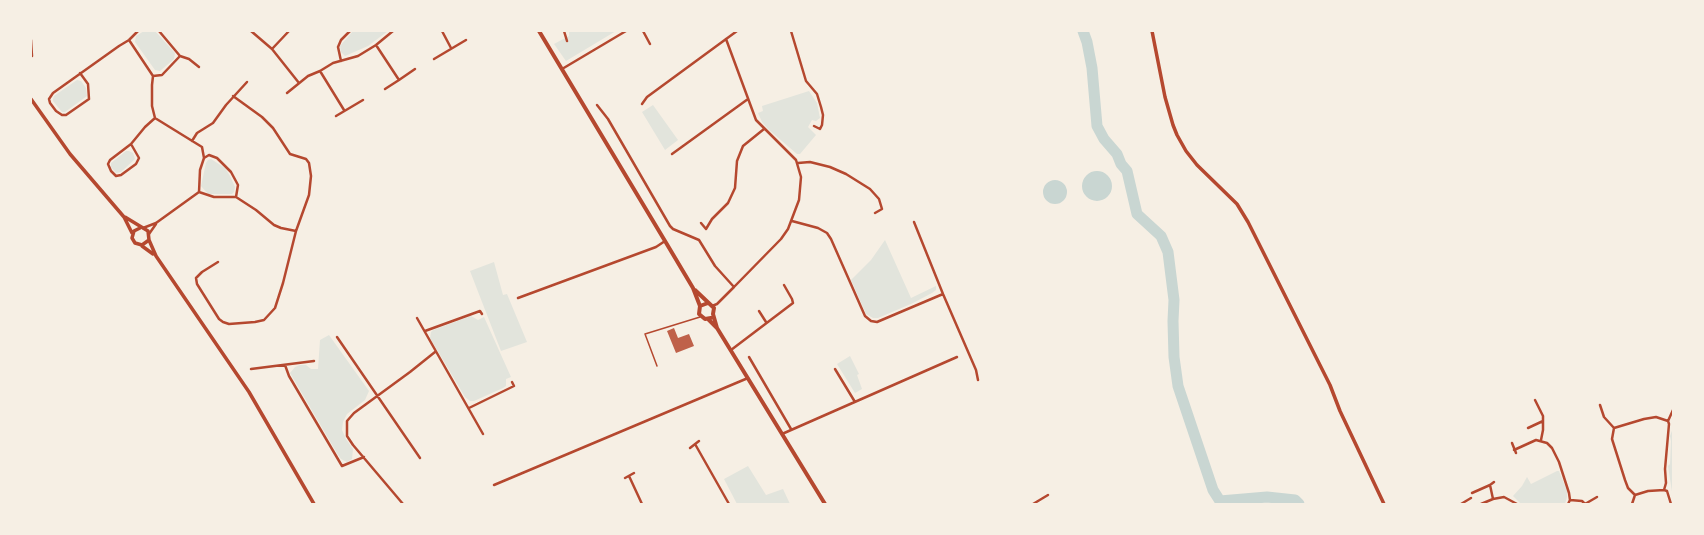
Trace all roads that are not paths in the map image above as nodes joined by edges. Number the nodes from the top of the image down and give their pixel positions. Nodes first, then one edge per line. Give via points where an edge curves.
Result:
1 (138, 31) edge
2 (159, 31) edge
3 (252, 31) edge
4 (289, 31) edge
5 (350, 31) edge
6 (393, 31) edge
7 (442, 31) edge
8 (538, 31) edge
9 (564, 31) edge
10 (626, 31) edge
11 (643, 31) edge
12 (737, 31) edge
13 (791, 31) edge
14 (1152, 31) edge
15 (726, 39) junction
16 (31, 40) edge
17 (129, 40) junction
18 (466, 40) dead end
19 (567, 41) dead end
20 (650, 44) dead end
21 (376, 45) junction
22 (451, 48) junction
23 (272, 49) junction
24 (32, 56) edge
25 (180, 56) junction
26 (434, 59) dead end
27 (342, 60) junction
28 (199, 67) dead end
29 (415, 69) dead end
30 (562, 69) junction
31 (320, 71) junction
32 (80, 73) junction
33 (153, 76) junction
34 (398, 80) junction
35 (247, 82) dead end
36 (298, 83) junction
37 (385, 89) dead end
38 (287, 93) dead end
39 (233, 96) junction
40 (31, 99) edge
41 (748, 99) junction
42 (363, 100) dead end
43 (642, 104) dead end
44 (598, 105) dead end
45 (344, 110) junction
46 (336, 116) dead end
47 (155, 118) junction
48 (814, 126) dead end
49 (764, 129) junction
50 (192, 140) junction
51 (131, 144) junction
52 (672, 154) dead end
53 (204, 158) junction
54 (798, 163) junction
55 (199, 192) junction
56 (236, 197) junction
57 (875, 213) dead end
58 (124, 217) junction
59 (792, 221) junction
60 (914, 222) dead end
61 (156, 223) junction
62 (700, 223) dead end
63 (142, 228) junction
64 (296, 231) junction
65 (132, 233) junction
66 (149, 234) junction
67 (149, 240) junction
68 (666, 241) junction
69 (142, 246) junction
70 (156, 256) junction
71 (218, 262) dead end
72 (784, 285) dead end
73 (734, 287) junction
74 (692, 288) junction
75 (943, 294) junction
76 (518, 298) dead end
77 (708, 303) junction
78 (700, 306) junction
79 (712, 306) junction
80 (759, 311) dead end
81 (482, 314) dead end
82 (713, 314) junction
83 (701, 316) junction
84 (416, 318) dead end
85 (708, 319) junction
86 (766, 323) junction
87 (717, 328) junction
88 (425, 331) junction
89 (337, 337) dead end
90 (731, 350) junction
91 (435, 352) junction
92 (749, 357) dead end
93 (957, 357) dead end
94 (314, 361) dead end
95 (285, 365) junction
96 (657, 366) dead end
97 (251, 369) dead end
98 (835, 369) dead end
99 (748, 378) junction
100 (978, 380) dead end
101 (512, 382) dead end
102 (377, 396) junction
103 (1535, 400) dead end
104 (855, 402) junction
105 (1600, 405) dead end
106 (469, 408) junction
107 (1673, 410) edge
108 (1543, 421) junction
109 (1668, 421) junction
110 (1528, 428) dead end
111 (1614, 428) junction
112 (791, 429) junction
113 (483, 434) dead end
114 (782, 434) junction
115 (1541, 440) junction
116 (699, 441) dead end
117 (695, 444) junction
118 (1512, 444) dead end
119 (690, 448) dead end
120 (1514, 450) junction
121 (1516, 453) dead end
122 (364, 457) junction
123 (420, 458) dead end
124 (634, 473) dead end
125 (629, 476) junction
126 (625, 478) dead end
127 (1494, 482) dead end
128 (1490, 484) junction
129 (494, 485) dead end
130 (1664, 490) junction
131 (1472, 493) dead end
132 (1048, 495) dead end
133 (1635, 495) junction
134 (1597, 497) dead end
135 (1471, 498) dead end
136 (1493, 498) junction
137 (1570, 500) junction
138 (314, 504) edge
139 (404, 504) edge
140 (642, 504) edge
141 (729, 504) edge
142 (825, 504) edge
143 (1033, 504) edge
144 (1384, 504) edge
145 (1461, 504) edge
146 (1481, 504) edge
147 (1516, 504) edge
148 (1568, 504) edge
149 (1585, 504) edge
150 (1632, 504) edge
151 (1671, 504) edge

1 - 17 street
2 - 25 street
3 - 23 street
4 - 23 street
5 - 27 street via 341,40 338,48
6 - 21 street
7 - 22 street
8 - 30 main road
9 - 19 street
10 - 30 street
11 - 20 street
12 - 15 street
13 - 48 street via 806,81 817,94 823,115 820,129
14 - 144 street via 1165,97 1177,135 1197,165 1237,204 1248,222 1330,385
15 - 41 street
15 - 43 street via 647,96
16 - 24 street
17 - 32 street
17 - 33 street
18 - 22 street
21 - 27 street via 358,56
21 - 34 street
22 - 26 street
23 - 36 street
25 - 28 street via 189,58
25 - 33 street via 162,75
27 - 31 street
29 - 34 street
30 - 68 main road
31 - 36 street
31 - 45 street
32 - 32 street via 88,84 90,99 62,115 56,111 49,99 52,92
33 - 47 street via 152,106
34 - 37 street
35 - 39 street
36 - 38 street
39 - 50 street via 213,123 197,133
39 - 64 street via 273,128 290,154 306,159 309,163 312,176 309,195
40 - 58 street via 70,154
41 - 49 street via 756,120
41 - 52 street
42 - 45 street
44 - 73 street via 670,226 699,240 715,266
45 - 46 street
47 - 50 street
47 - 51 street
49 - 54 street
49 - 62 street via 743,146 737,161 735,188 728,203 706,229
50 - 53 street via 202,147
51 - 51 street via 139,158 136,164 116,176 108,164
53 - 55 street via 200,170
53 - 56 street via 209,155 217,158 231,172 238,185
54 - 57 street via 810,162 830,167 870,189 879,199 882,209
54 - 59 street via 799,200
55 - 56 street via 214,197
55 - 61 street
56 - 64 street via 274,225
58 - 63 street
58 - 65 street
59 - 73 street via 781,239
59 - 75 street via 827,233 865,316 871,321 877,322
60 - 75 street
61 - 63 street
61 - 66 street
63 - 65 street
63 - 66 street
64 - 71 street via 275,308 264,320 229,324 219,319 197,284 196,278
65 - 69 street via 133,241
66 - 67 street
67 - 69 street
67 - 70 street
68 - 74 main road
68 - 76 street via 656,247
69 - 70 street
70 - 138 street via 249,392
72 - 86 street via 793,303
73 - 79 street
74 - 77 main road
74 - 78 main road
75 - 100 street
77 - 78 main road
77 - 79 main road
78 - 83 main road
79 - 82 main road
80 - 86 street
81 - 88 street via 480,311
82 - 85 main road
82 - 87 main road
83 - 85 main road
83 - 96 lane via 645,334
84 - 88 street
85 - 87 main road
86 - 90 street
87 - 90 main road
88 - 91 street
89 - 102 street
90 - 99 main road
91 - 102 street
91 - 106 street
92 - 112 street
93 - 104 street
94 - 95 street
95 - 97 street
95 - 122 street via 342,466
98 - 104 street
99 - 114 main road
99 - 129 street
101 - 106 street via 514,386
102 - 122 street via 347,421 347,436
102 - 123 street
103 - 108 street
104 - 112 street
105 - 111 street via 1604,417
106 - 113 street
107 - 109 street
108 - 110 street
108 - 115 street
109 - 111 street via 1656,417 1644,418
109 - 130 street
111 - 133 street via 1612,439 1628,488
112 - 114 street
114 - 142 main road
115 - 120 street
115 - 137 street via 1552,448 1556,455
116 - 117 street
117 - 119 street
117 - 141 street
118 - 120 street
120 - 121 street
122 - 139 street
124 - 125 street
125 - 126 street
125 - 140 street
127 - 128 street
128 - 131 street
128 - 136 street
130 - 133 street
130 - 151 street
132 - 143 street
133 - 150 street
134 - 149 street
135 - 145 street
136 - 146 street
136 - 147 street via 1504,497
137 - 148 street
137 - 149 street via 1582,501

